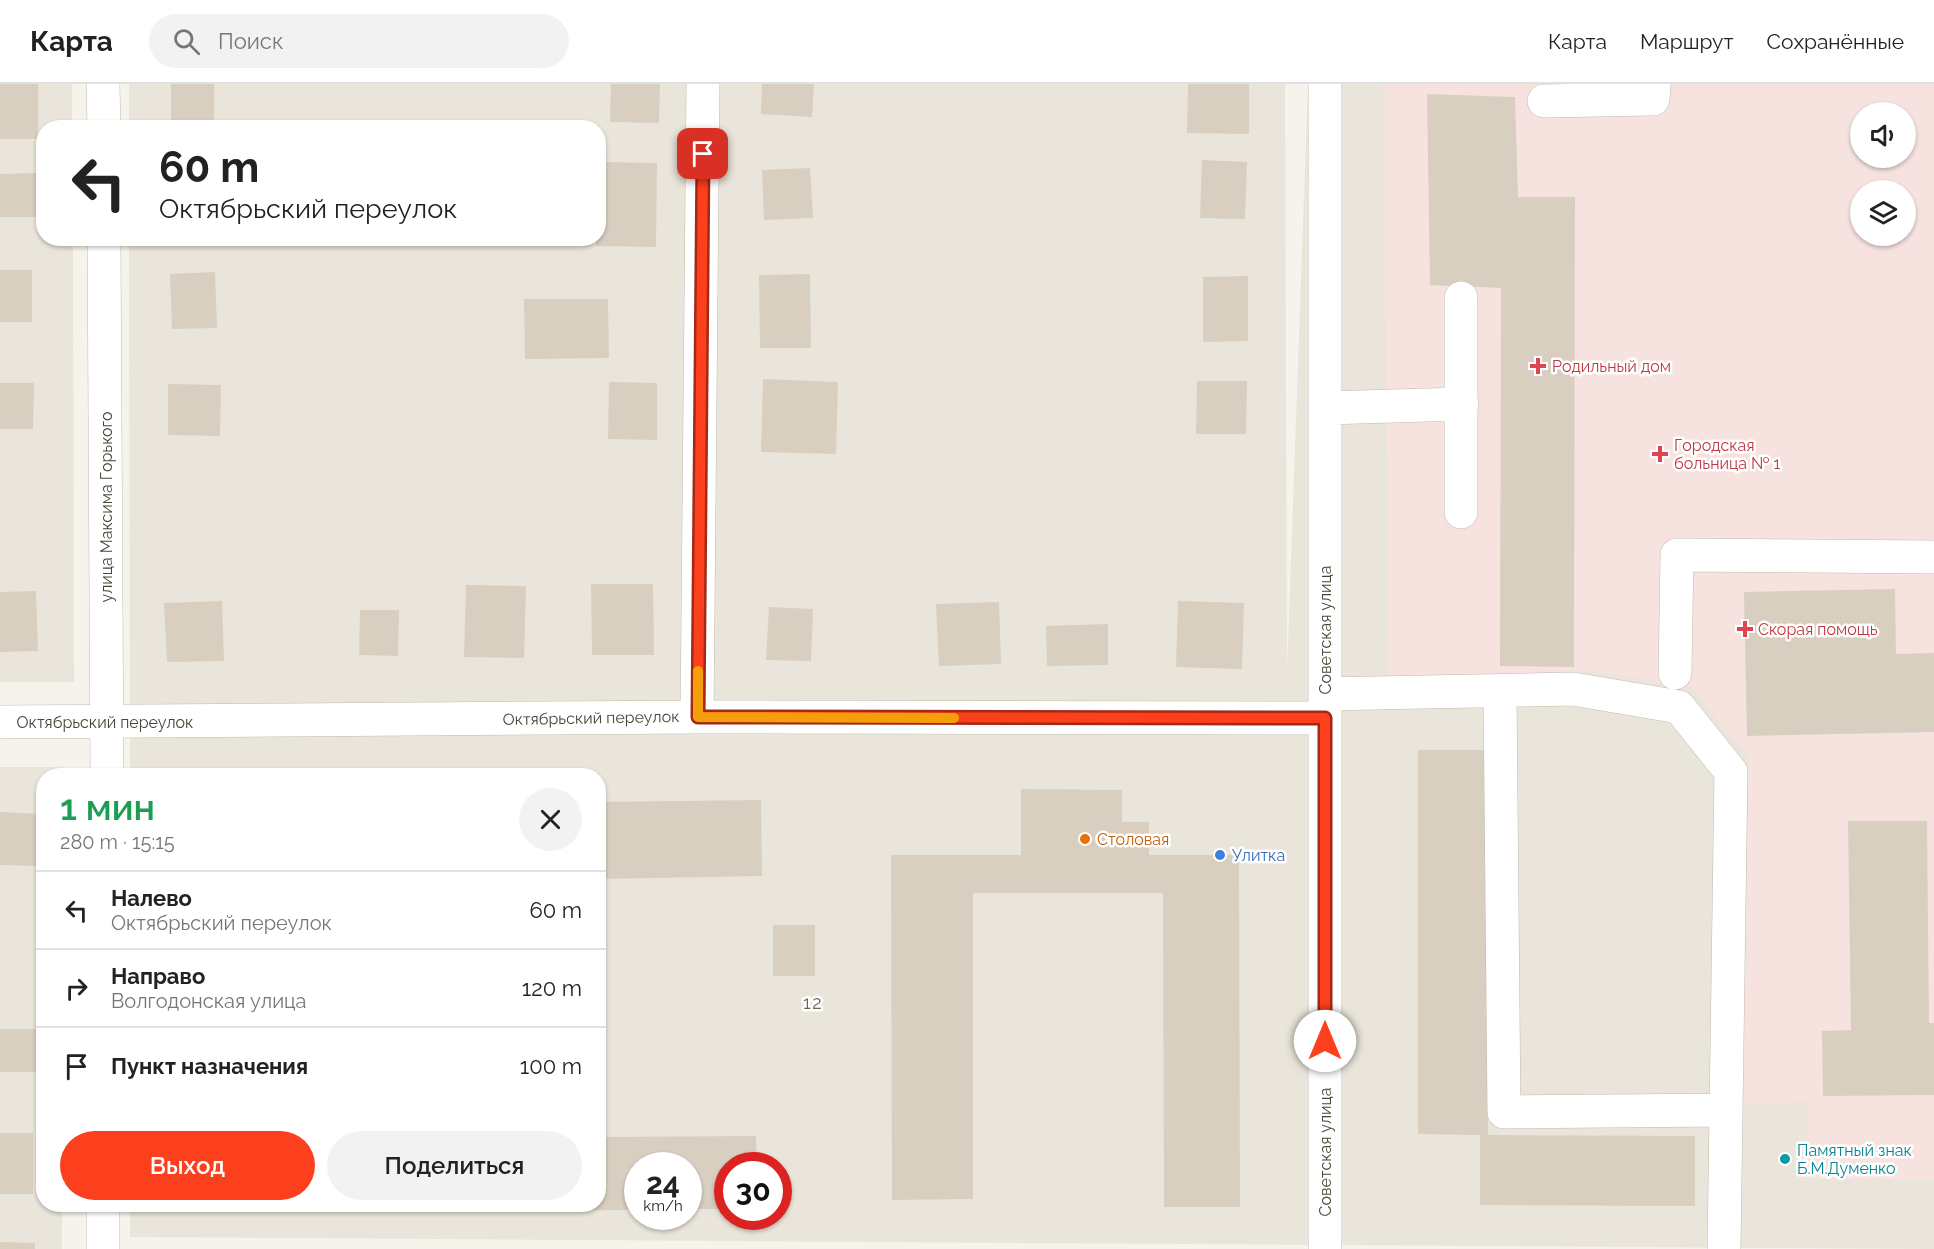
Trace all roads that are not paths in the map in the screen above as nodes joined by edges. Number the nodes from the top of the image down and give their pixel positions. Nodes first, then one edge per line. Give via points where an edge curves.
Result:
1 (104, 84) edge
2 (703, 84) edge
3 (1325, 84) edge
4 (1654, 84) edge
5 (1544, 101) dead end
6 (104, 120) edge
7 (104, 246) edge
8 (1461, 298) dead end
9 (1461, 404) junction
10 (1325, 408) junction
11 (1461, 512) dead end
12 (1934, 557) edge
13 (1675, 673) dead end
14 (1500, 690) junction
15 (1325, 706) junction
16 (698, 717) junction
17 (0, 722) edge
18 (108, 723) junction
19 (107, 768) edge
20 (1726, 1110) junction
21 (103, 1212) edge
22 (103, 1249) edge
23 (1325, 1249) edge
24 (1724, 1249) edge

1 - 6 street
2 - 16 street
3 - 10 street, Советская улица
4 - 5 street via 1653,99
7 - 18 street, улица Максима Горького
8 - 9 street
9 - 10 street
9 - 11 street
10 - 15 street, Советская улица
12 - 13 street via 1677,555
14 - 15 street, Октябрьский переулок
14 - 20 street, Октябрьский переулок via 1573,689 1679,707 1731,772
14 - 20 street via 1504,1112
15 - 16 street, Октябрьский переулок
15 - 23 street, Советская улица
16 - 18 street, Октябрьский переулок
17 - 18 street, Октябрьский переулок
18 - 19 street, улица Максима Горького
20 - 24 street, Октябрьский переулок
21 - 22 street

